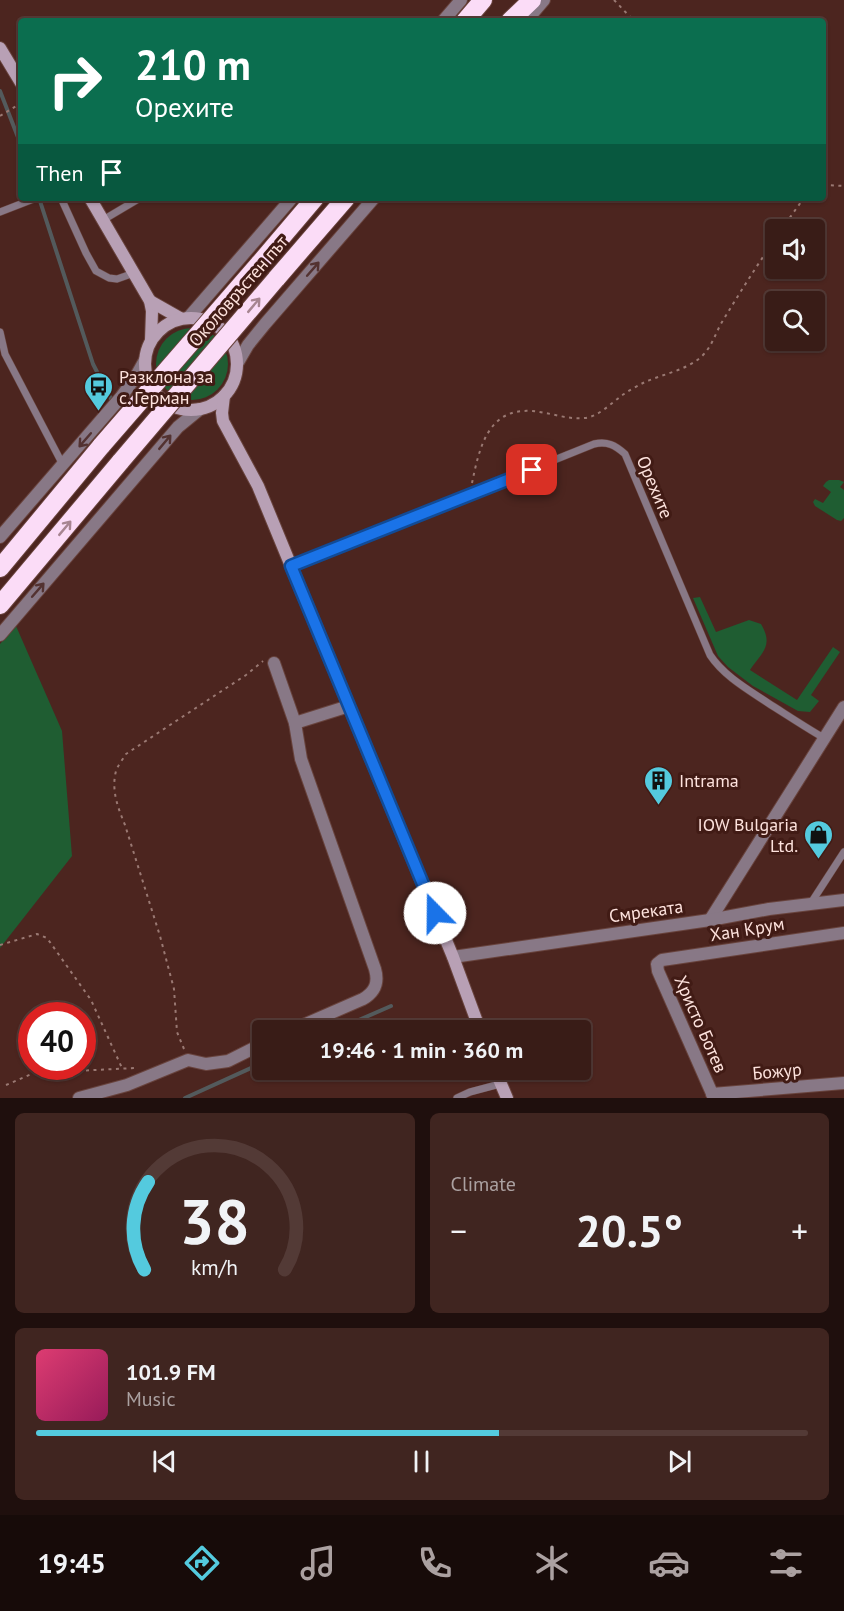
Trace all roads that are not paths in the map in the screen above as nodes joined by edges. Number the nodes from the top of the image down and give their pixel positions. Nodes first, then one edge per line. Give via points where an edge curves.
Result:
1 (461, 0) edge
2 (476, 0) edge
3 (483, 0) edge
4 (517, 0) edge
5 (532, 0) edge
6 (544, 0) edge
7 (446, 18) edge
8 (462, 18) edge
9 (468, 18) edge
10 (502, 18) edge
11 (513, 18) edge
12 (529, 18) edge
13 (0, 48) edge
14 (18, 78) edge
15 (29, 201) edge
16 (62, 201) edge
17 (92, 201) edge
18 (124, 201) edge
19 (135, 201) edge
20 (289, 201) edge
21 (312, 201) edge
22 (343, 201) edge
23 (372, 201) edge
24 (127, 206) junction
25 (0, 212) edge
26 (103, 220) junction
27 (134, 273) junction
28 (150, 301) junction
29 (184, 318) junction
30 (0, 332) edge
31 (151, 340) junction
32 (2, 354) edge
33 (144, 360) junction
34 (237, 364) junction
35 (224, 396) junction
36 (202, 409) junction
37 (223, 421) junction
38 (63, 465) junction
39 (0, 537) edge
40 (291, 566) junction
41 (0, 568) edge
42 (0, 605) edge
43 (0, 635) edge
44 (274, 663) road end
45 (349, 706) junction
46 (844, 707) edge
47 (295, 723) junction
48 (824, 738) junction
49 (844, 852) edge
50 (844, 900) edge
51 (809, 905) junction
52 (710, 920) junction
53 (844, 933) edge
54 (453, 957) junction
55 (657, 964) joint
56 (314, 1020) edge
57 (476, 1020) edge
58 (252, 1049) edge
59 (499, 1080) edge
60 (844, 1083) edge
61 (500, 1084) junction
62 (713, 1096) edge
63 (79, 1098) edge
64 (457, 1098) edge
65 (507, 1098) edge

1 - 7 street
2 - 8 highway
3 - 9 highway
4 - 10 highway
5 - 11 highway
6 - 12 street
13 - 14 street
15 - 25 lane
16 - 27 lane via 96,271 117,279
17 - 26 street
18 - 24 lane
19 - 24 lane
20 - 29 street
21 - 41 highway, Околовръстен път, bridge
42 -> 22 highway, Околовръстен път, bridge
34 -> 23 street via 260,331
24 - 26 lane
26 - 27 street
27 - 28 street
28 - 29 street
28 - 31 street
29 - 31 street via 161,328
29 - 34 street via 198,318 221,328 235,349
30 - 32 lane
31 - 33 street
32 - 38 lane
33 - 36 street via 147,380 159,398 185,410
33 -> 38 street via 122,397
34 - 35 street via 234,381
35 - 36 street
35 - 37 street
36 - 37 street via 210,410
43 -> 36 street via 178,427
37 - 40 street via 258,486
38 - 39 street
40 - 45 street
40 - 48 lane, Орехите via 594,444 611,444 624,454 715,663 751,692
44 - 47 street
45 - 47 street
45 - 54 street
46 - 48 street
47 - 56 street via 301,759 377,976 369,995
48 - 52 street
49 - 51 lane
50 - 51 street, Смреката
51 - 52 street, Смреката
52 - 54 street, Смреката
53 - 55 street, Хан Крум via 662,960
54 - 57 street
55 - 62 street, Христо Ботев
58 - 63 street via 228,1061 206,1064 188,1060 127,1085
59 - 61 street
60 - 62 street, Божур
61 - 64 lane
61 - 65 street

